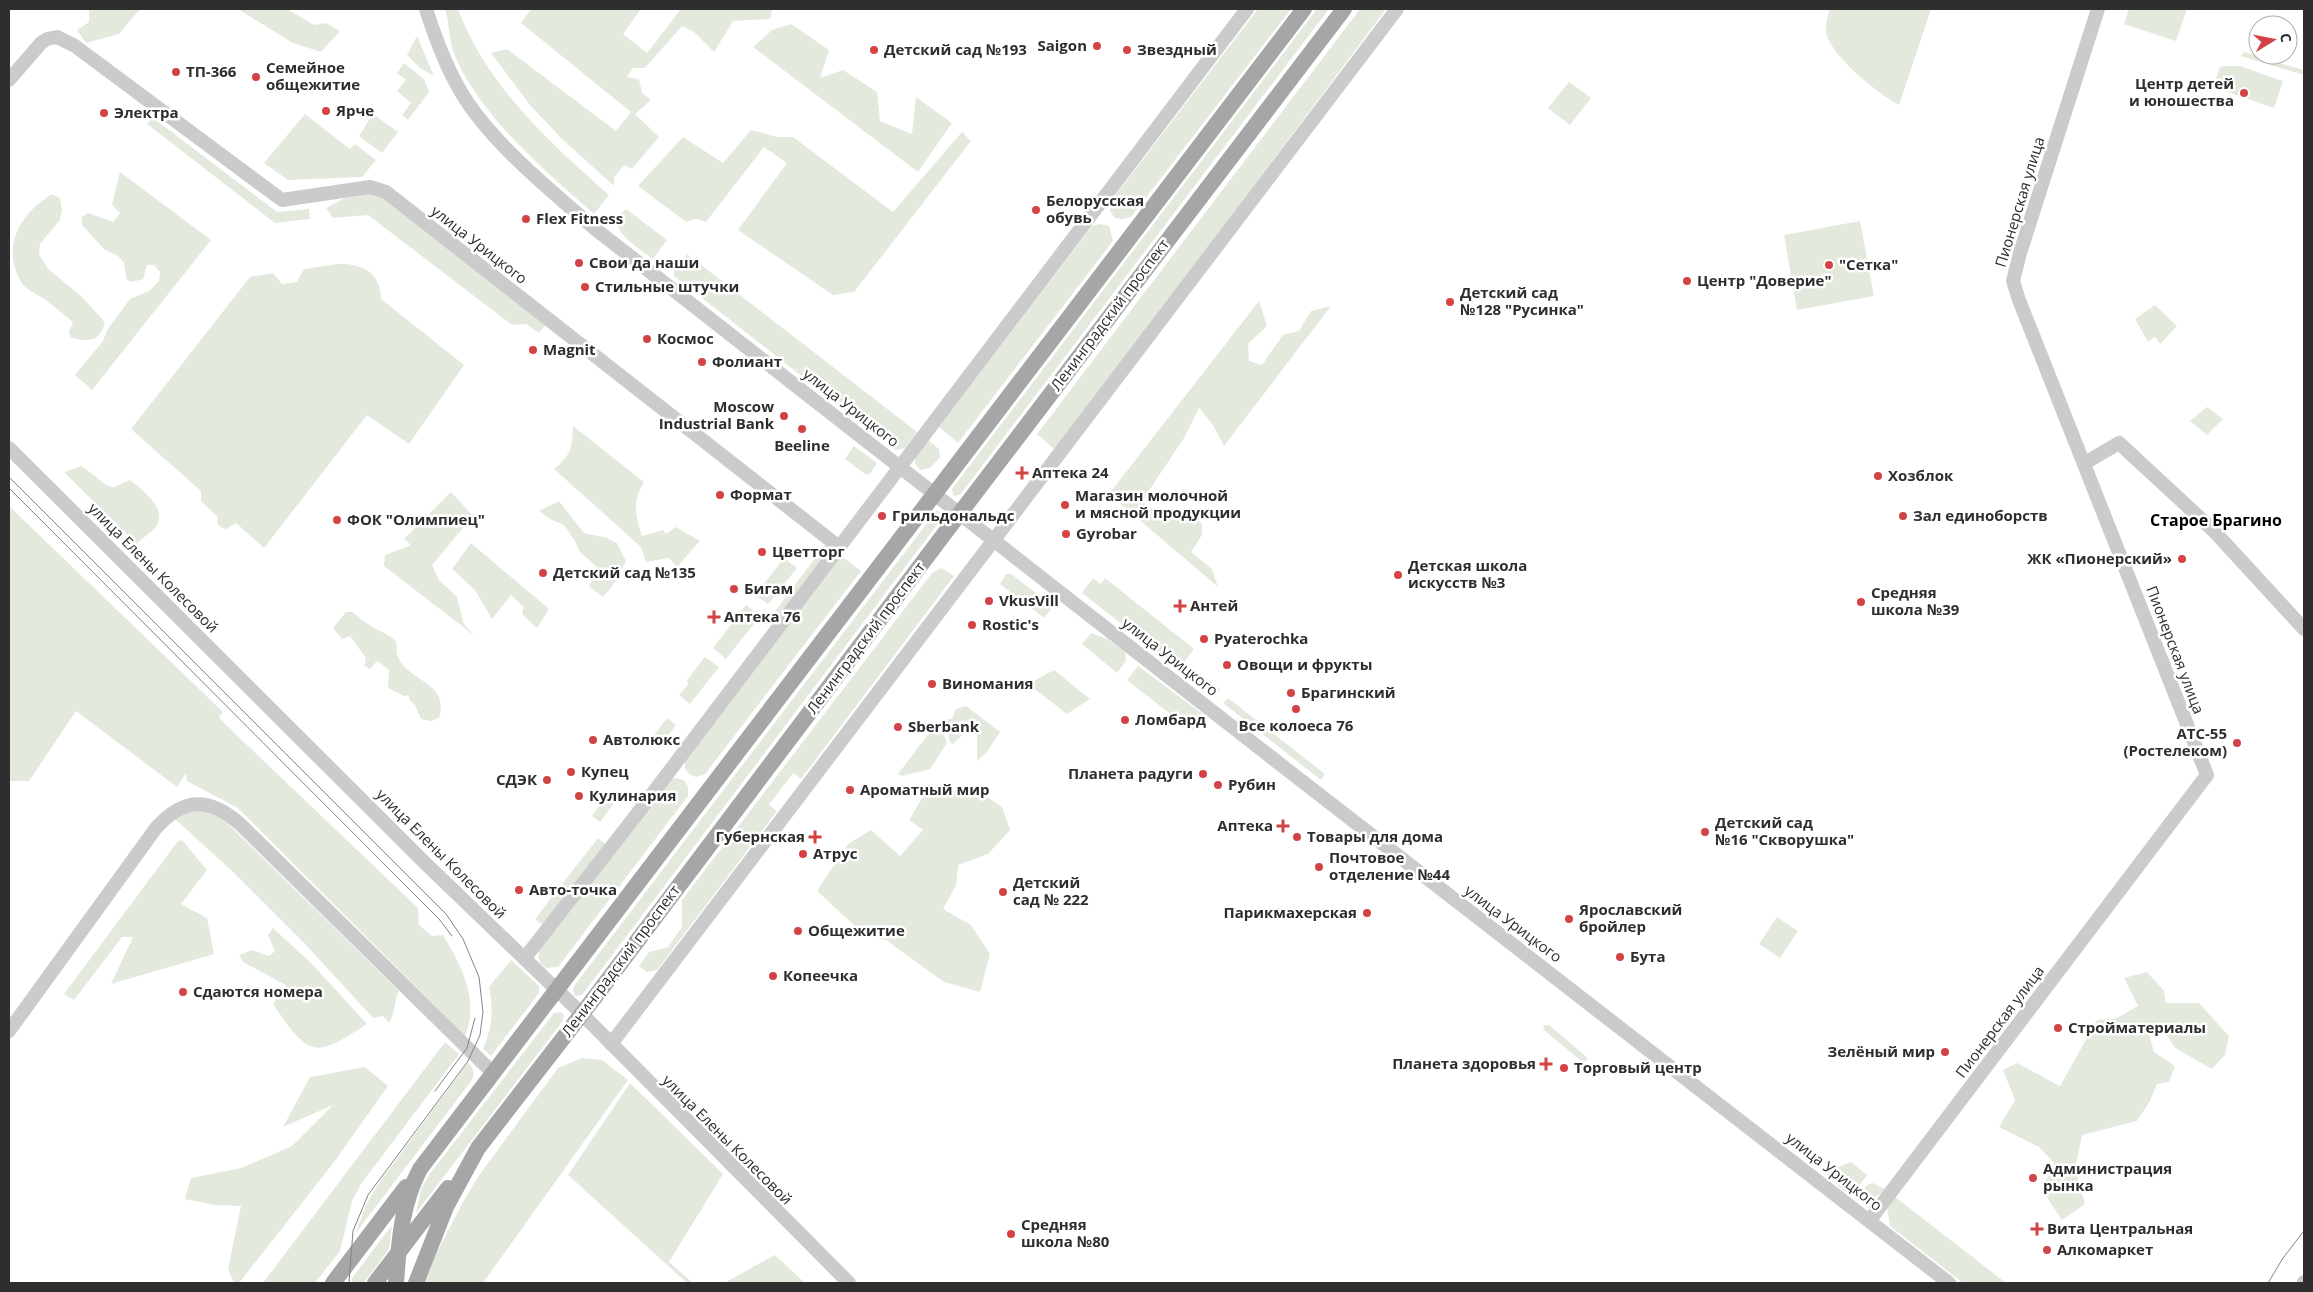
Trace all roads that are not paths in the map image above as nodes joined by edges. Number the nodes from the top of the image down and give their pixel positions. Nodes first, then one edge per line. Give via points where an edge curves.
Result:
1 (426, 9) edge
2 (1247, 9) edge
3 (1304, 9) edge
4 (1344, 9) edge
5 (1398, 9) edge
6 (2098, 9) edge
7 (9, 80) edge
8 (9, 448) edge
9 (2085, 463) junction
10 (900, 467) junction
11 (934, 494) junction
12 (960, 513) junction
13 (993, 539) junction
14 (839, 547) junction
15 (2304, 629) edge
16 (524, 959) junction
17 (556, 990) junction
18 (582, 1014) junction
19 (9, 1032) edge
20 (611, 1044) junction
21 (493, 1073) junction
22 (478, 1148) junction
23 (420, 1169) junction
24 (1869, 1221) junction
25 (398, 1253) junction
26 (333, 1283) edge
27 (375, 1283) edge
28 (396, 1283) edge
29 (416, 1283) edge
30 (849, 1283) edge
31 (1949, 1283) edge

1 - 10 street, улица Урицкого via 456,84 485,124 528,170 637,262
2 - 10 street
3 - 11 main road, Ленинградский проспект
4 - 12 main road, Ленинградский проспект
5 - 13 street
6 - 9 street, Пионерская улица via 2014,281
7 - 14 street, улица Урицкого via 46,39 66,39 282,200 370,187 386,192
8 - 16 street, улица Елены Колесовой
9 - 15 street via 2120,443 2213,530
9 - 24 street, Пионерская улица via 2207,775
10 - 11 street, улица Урицкого
10 - 14 street
11 - 12 street, улица Урицкого
11 - 17 main road, Ленинградский проспект
12 - 13 street, улица Урицкого
12 - 18 main road, Ленинградский проспект
13 - 20 street
13 - 24 street, улица Урицкого
14 - 16 street
16 - 17 street, улица Елены Колесовой
17 - 18 street, улица Елены Колесовой
17 - 21 main road, Ленинградский проспект
18 - 20 street, улица Елены Колесовой
18 - 22 main road, Ленинградский проспект
19 - 21 street via 156,828 183,808 210,804 240,824
20 - 30 street, улица Елены Колесовой
21 - 23 main road, Ленинградский проспект
22 - 25 main road
22 - 29 main road, Ленинградский проспект via 446,1207
23 - 25 main road, Ленинградский проспект via 406,1199
23 - 26 main road
24 - 31 street, улица Урицкого
25 - 27 main road
25 - 28 main road, Ленинградский проспект

